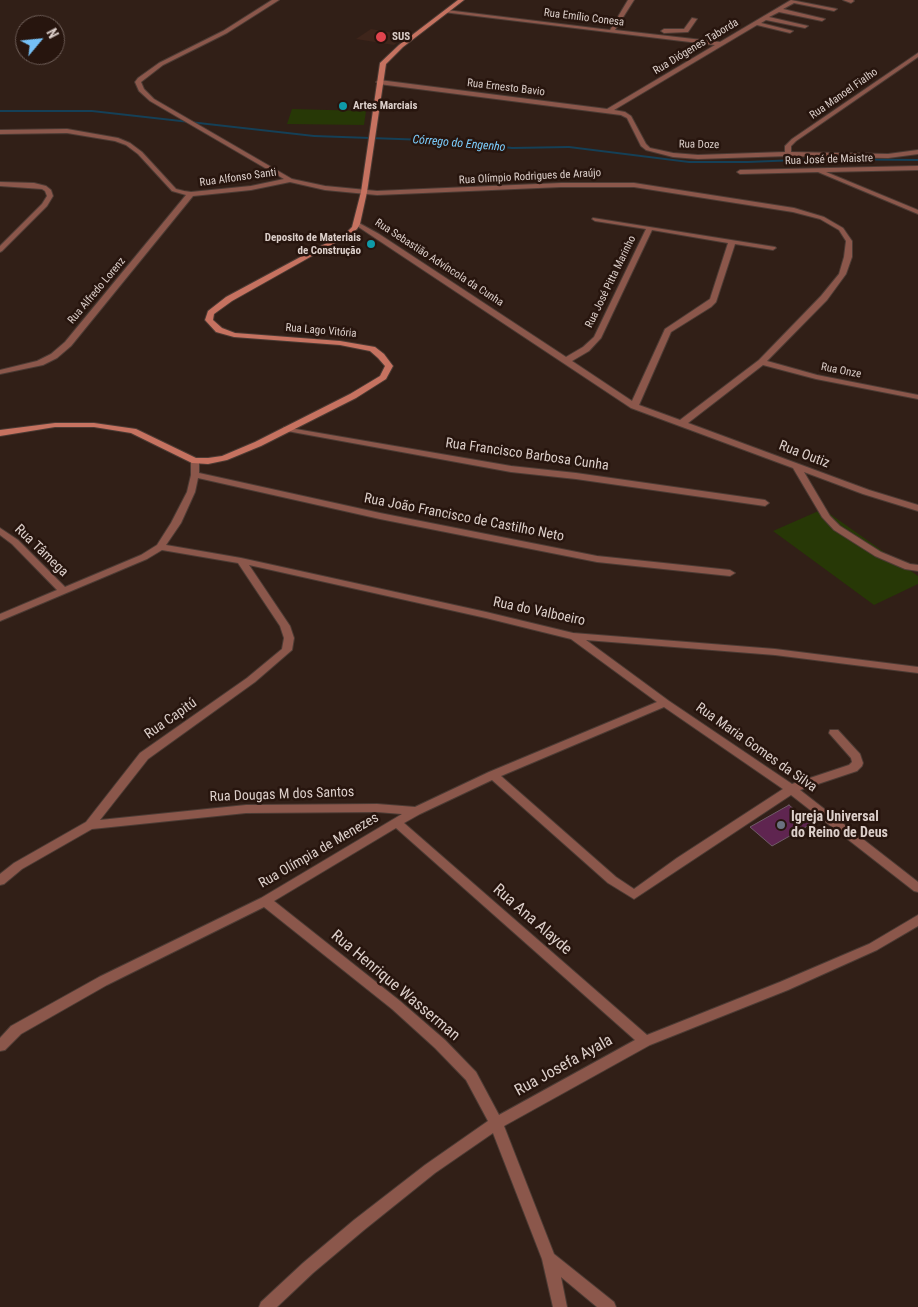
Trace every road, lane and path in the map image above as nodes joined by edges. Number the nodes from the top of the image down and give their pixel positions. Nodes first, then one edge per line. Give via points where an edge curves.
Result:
1 (276, 0) edge
2 (461, 0) edge
3 (631, 0) edge
4 (794, 0) edge
5 (834, 9) dead end
6 (779, 10) junction
7 (446, 12) junction
8 (765, 18) junction
9 (694, 19) dead end
10 (822, 19) dead end
11 (755, 23) junction
12 (805, 26) dead end
13 (614, 29) junction
14 (790, 31) dead end
15 (721, 44) junction
16 (918, 54) edge
17 (379, 82) junction
18 (608, 111) junction
19 (629, 117) joint
20 (0, 132) edge
21 (918, 152) edge
22 (788, 154) junction
23 (918, 168) edge
24 (740, 172) dead end
25 (820, 172) junction
26 (290, 180) junction
27 (0, 184) edge
28 (364, 192) junction
29 (191, 194) junction
30 (918, 212) edge
31 (595, 219) dead end
32 (358, 224) junction
33 (650, 228) junction
34 (732, 242) junction
35 (773, 248) dead end
36 (0, 250) edge
37 (566, 361) junction
38 (762, 362) junction
39 (0, 372) edge
40 (918, 397) edge
41 (634, 406) junction
42 (681, 424) junction
43 (287, 429) junction
44 (0, 433) edge
45 (195, 461) junction
46 (797, 467) junction
47 (195, 476) junction
48 (765, 503) dead end
49 (918, 508) edge
50 (0, 531) edge
51 (160, 547) junction
52 (241, 561) junction
53 (918, 568) edge
54 (730, 573) dead end
55 (63, 591) junction
56 (0, 618) edge
57 (573, 636) junction
58 (918, 670) edge
59 (665, 703) junction
60 (834, 733) dead end
61 (493, 775) junction
62 (791, 789) junction
63 (416, 811) junction
64 (397, 823) junction
65 (90, 825) junction
66 (0, 881) edge
67 (918, 888) edge
68 (265, 901) junction
69 (918, 920) edge
70 (645, 1041) junction
71 (0, 1046) edge
72 (496, 1123) junction
73 (549, 1259) junction
74 (266, 1307) edge
75 (560, 1307) edge
76 (609, 1307) edge

1 - 26 street, Rua Olímpio Rodrigues de Araújo via 225,32 161,64 140,79 139,86 152,100
2 - 7 street, Rua Sebastião Advíncola da Cunha
3 - 13 street
4 - 5 street
4 - 6 street, Rua Diógenes Taborda
6 - 8 street, Rua Diógenes Taborda
6 - 10 street
7 - 13 street, Rua Emílio Conesa
7 - 17 street, Rua Sebastião Advíncola da Cunha via 389,56 383,63
8 - 11 street, Rua Diógenes Taborda
8 - 12 street
9 - 13 street via 686,31 681,32
11 - 14 street
11 - 15 street, Rua Diógenes Taborda
13 - 15 street, Rua Emílio Conesa
15 - 18 street, Rua Diógenes Taborda
16 - 22 street, Rua Manoel Fialho via 794,140 788,146
17 - 18 street, Rua Ernesto Bavio
17 - 28 street, Rua Sebastião Advíncola da Cunha
18 - 19 street, Rua Ernesto Bavio
19 - 22 street, Rua Doze via 643,145 656,152 698,157
20 - 29 street, Rua Alfonso Santi via 67,131 116,139 140,153 174,190
21 - 22 street, Rua Doze via 888,156
23 - 25 street, Rua José de Maistre
24 - 25 street, Rua José de Maistre
25 - 30 street
26 - 28 street, Rua Olímpio Rodrigues de Araújo
26 - 29 street, Rua Alfonso Santi
27 - 36 street via 34,184 48,190 50,196
28 - 32 street, Rua Sebastião Advíncola da Cunha
28 - 38 street, Rua Olímpio Rodrigues de Araújo via 634,185 794,210 822,218 841,230 849,241 842,274 824,298
29 - 39 street, Rua Alfredo Lorenz via 68,344 40,363
31 - 33 street
32 - 37 street, Rua Sebastião Advíncola da Cunha
32 - 43 street, Rua Lago Vitória via 349,233 229,299 211,313 209,320 225,333 357,345 372,349 389,366 383,378
33 - 34 street
33 - 37 street, Rua José Pitta Marinho via 597,338
34 - 35 street
34 - 41 street via 713,300 668,330
37 - 41 street, Rua Sebastião Advíncola da Cunha
38 - 40 street, Rua Onze via 816,377
38 - 42 street, Rua Olímpio Rodrigues de Araújo
41 - 42 street, Rua Sebastião Advíncola da Cunha
42 - 46 street, Rua Outiz
43 - 45 street, Rua Lago Vitória via 224,458
43 - 48 street, Rua Francisco Barbosa Cunha via 511,469
44 - 45 street via 55,425 94,425 132,432
45 - 47 street
46 - 49 street, Rua Outiz
46 - 53 street via 826,517 837,528 878,554
47 - 51 street via 176,523
47 - 54 street, Rua João Francisco de Castilho Neto via 597,559
50 - 55 street, Rua Tâmega
51 - 52 street, Rua do Valboeiro
51 - 55 street
52 - 57 street, Rua do Valboeiro
52 - 65 street, Rua Capitú via 284,626 290,638 287,650 251,680 144,756
55 - 56 street
57 - 58 street, Rua do Valboeiro via 775,652
57 - 59 street, Rua Maria Gomes da Silva
59 - 61 street, Rua Olímpia de Menezes
59 - 62 street, Rua Maria Gomes da Silva
60 - 62 street via 858,763 853,768
61 - 62 street via 612,880 634,895
61 - 63 street, Rua Olímpia de Menezes
62 - 67 street, Rua Maria Gomes da Silva
63 - 64 street, Rua Olímpia de Menezes
63 - 65 street, Rua Dougas M dos Santos via 377,808 246,809
64 - 68 street, Rua Olímpia de Menezes
64 - 70 street, Rua Ana Alayde
65 - 66 street, Rua Capitú via 18,866
68 - 71 street, Rua Olímpia de Menezes via 103,981 16,1030
68 - 72 street, Rua Henrique Wasserman via 440,1044 471,1076
69 - 70 street, Rua Josefa Ayala via 873,947
70 - 72 street, Rua Josefa Ayala
72 - 73 street, Rua Henrique Wasserman
72 - 74 street, Rua Josefa Ayala via 366,1219
73 - 75 street, Rua Henrique Wasserman
73 - 76 street

